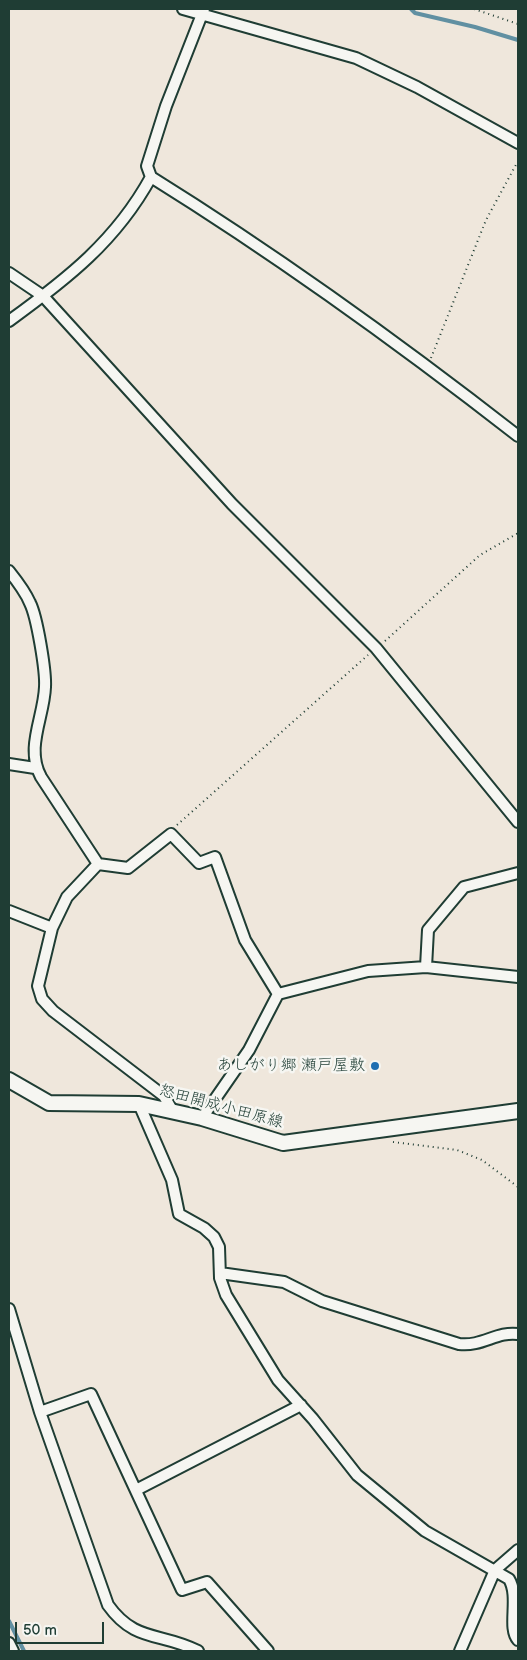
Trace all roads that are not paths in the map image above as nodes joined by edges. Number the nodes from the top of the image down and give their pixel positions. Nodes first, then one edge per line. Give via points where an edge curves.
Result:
1 (182, 9) edge
2 (203, 12) edge
3 (518, 143) edge
4 (151, 177) junction
5 (9, 273) edge
6 (42, 296) junction
7 (9, 321) edge
8 (518, 436) edge
9 (9, 570) edge
10 (9, 764) edge
11 (35, 768) junction
12 (518, 822) edge
13 (98, 864) junction
14 (518, 873) edge
15 (9, 911) edge
16 (52, 928) junction
17 (426, 967) junction
18 (518, 977) edge
19 (278, 994) junction
20 (9, 1080) edge
21 (138, 1104) junction
22 (172, 1110) junction
23 (518, 1111) edge
24 (202, 1118) junction
25 (220, 1273) junction
26 (9, 1309) edge
27 (518, 1334) edge
28 (301, 1405) junction
29 (40, 1412) junction
30 (136, 1490) junction
31 (518, 1550) edge
32 (495, 1570) junction
33 (518, 1640) edge
34 (9, 1643) edge
35 (13, 1651) edge
36 (198, 1651) edge
37 (268, 1651) edge
38 (460, 1651) edge

1 - 2 street
2 - 3 street via 356,58 417,87
2 - 4 street via 163,115 147,166
4 - 6 street via 135,207 112,235
4 - 8 street via 237,230 428,366
5 - 6 street
6 - 7 street
6 - 12 street via 232,504 376,648
9 - 11 street via 31,605 45,686 34,750
10 - 11 street
11 - 13 street
13 - 16 street via 67,897
13 - 19 street via 128,868 172,834 199,863 215,857 245,940
14 - 17 street via 464,887 428,930
15 - 16 street
16 - 22 street via 38,986 42,999 53,1011 164,1096
17 - 18 street
17 - 19 street via 368,971
19 - 24 street via 249,1050
20 - 21 main road, 怒田開成小田原線 via 49,1102
21 - 22 main road, 怒田開成小田原線
21 - 25 street via 172,1180 179,1214 214,1237 219,1247
22 - 24 main road, 怒田開成小田原線
23 - 24 main road, 怒田開成小田原線 via 283,1142
25 - 27 street via 284,1282 322,1301 458,1344 478,1344 508,1333
25 - 28 street via 226,1295 278,1380
26 - 29 street
28 - 30 street
28 - 32 street via 357,1475 425,1531
29 - 30 street via 91,1394
29 - 36 street via 108,1605 127,1627
30 - 37 street via 182,1590 207,1582
31 - 32 street
32 - 33 street via 514,1586 514,1632
32 - 38 street
34 - 35 street

